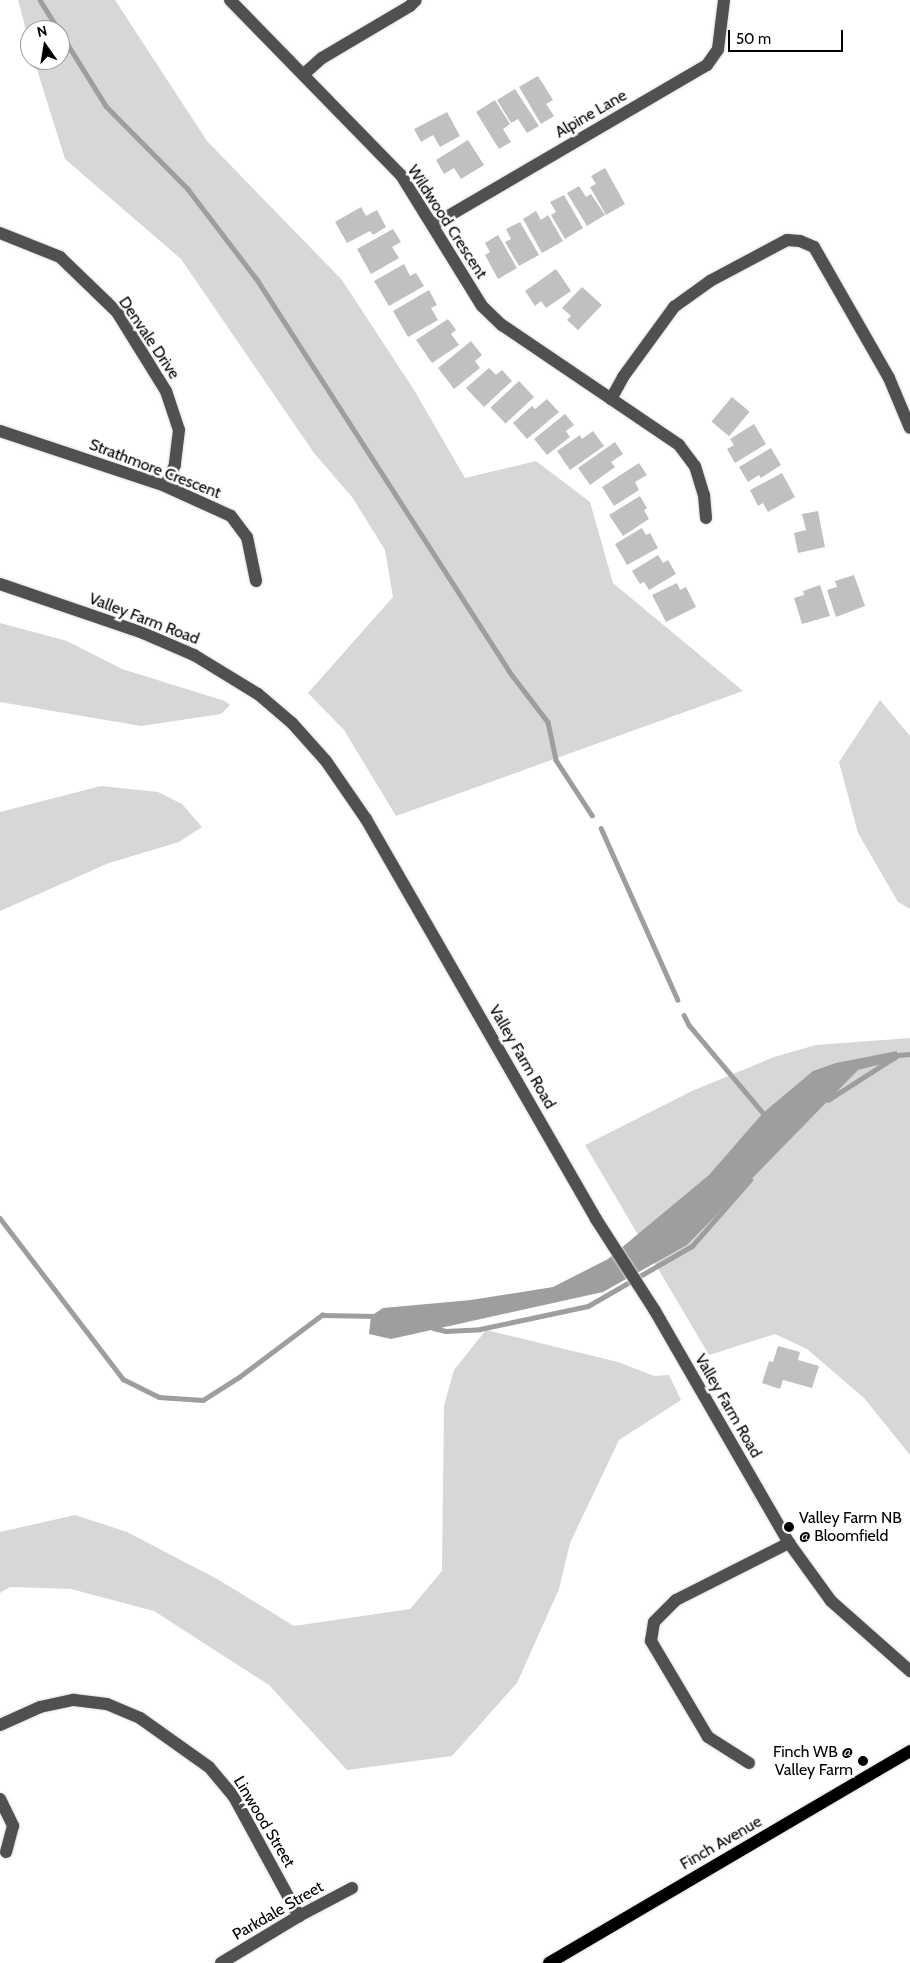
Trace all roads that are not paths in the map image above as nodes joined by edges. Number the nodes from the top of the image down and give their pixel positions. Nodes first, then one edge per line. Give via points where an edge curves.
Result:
1 (230, 0) edge
2 (416, 0) edge
3 (724, 0) edge
4 (304, 74) junction
5 (433, 225) junction
6 (0, 233) edge
7 (611, 398) junction
8 (910, 428) edge
9 (0, 431) edge
10 (165, 486) junction
11 (706, 518) dead end
12 (256, 581) dead end
13 (0, 584) edge
14 (789, 1543) junction
15 (910, 1671) edge
16 (0, 1725) edge
17 (910, 1751) edge
18 (749, 1763) dead end
19 (0, 1799) edge
20 (6, 1852) dead end
21 (352, 1888) dead end
22 (299, 1916) junction
23 (221, 1963) edge
24 (549, 1963) edge

1 - 4 street, Wildwood Crescent
2 - 4 street via 322,58
3 - 5 street, Alpine Lane via 718,49 707,65
4 - 5 street, Wildwood Crescent via 401,176
5 - 7 street, Wildwood Crescent via 482,306 502,325
6 - 10 street, Denvale Drive via 60,257 117,312 166,392 179,430 175,465
7 - 8 street via 674,307 710,282 787,240 800,241 814,248 889,378
7 - 11 street, Wildwood Crescent via 679,445 695,466 704,495
9 - 10 street, Strathmore Crescent
10 - 12 street, Strathmore Crescent via 231,516 247,537
13 - 14 street, Valley Farm Road via 143,633 194,655 258,694 292,723 326,761 366,819 596,1219 655,1312
14 - 15 street, Valley Farm Road via 831,1601
14 - 18 street via 676,1600 654,1622 651,1640 708,1737
16 - 22 street, Linwood Street via 40,1707 74,1700 107,1704 140,1718 209,1767 234,1797
17 - 24 main road, Finch Avenue
19 - 20 street via 12,1826
21 - 22 street, Parkdale Street
22 - 23 street, Parkdale Street

